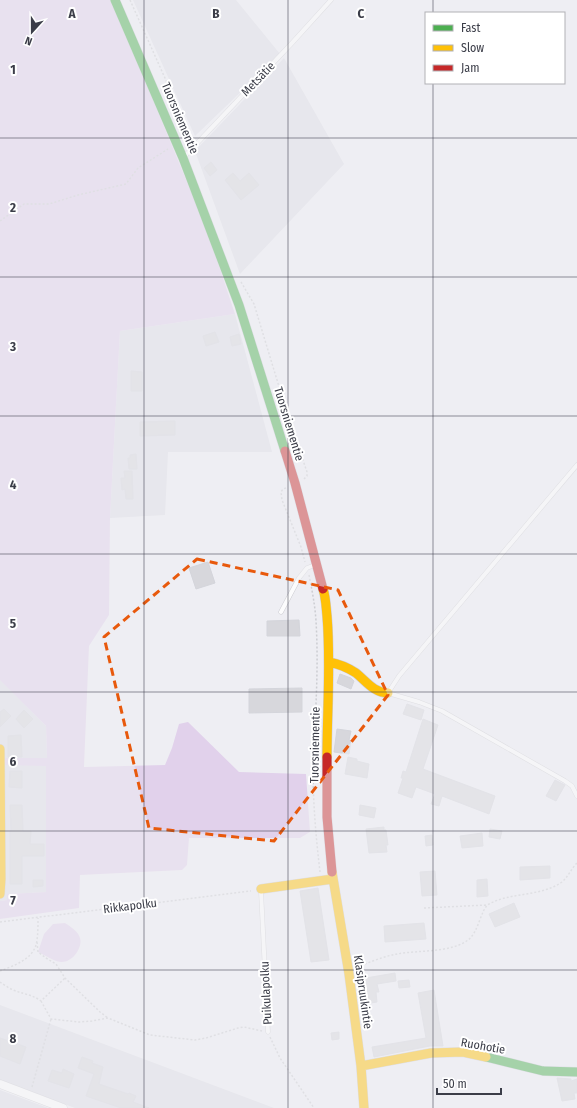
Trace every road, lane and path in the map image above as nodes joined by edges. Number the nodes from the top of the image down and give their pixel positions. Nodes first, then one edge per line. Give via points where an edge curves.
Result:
1 (114, 0) edge
2 (130, 0) edge
3 (331, 0) edge
4 (172, 147) dead end
5 (190, 150) junction
6 (183, 158) junction
7 (0, 221) edge
8 (240, 280) dead end
9 (577, 464) edge
10 (295, 484) junction
11 (317, 564) junction
12 (307, 568) junction
13 (281, 612) dead end
14 (329, 662) junction
15 (388, 693) junction
16 (0, 749) edge
17 (577, 796) edge
18 (577, 863) edge
19 (333, 879) junction
20 (321, 881) junction
21 (261, 889) junction
22 (0, 894) edge
23 (487, 905) junction
24 (424, 908) dead end
25 (38, 918) junction
26 (0, 922) edge
27 (37, 942) junction
28 (0, 971) edge
29 (65, 978) junction
30 (350, 978) junction
31 (0, 982) edge
32 (41, 1001) junction
33 (108, 1018) junction
34 (51, 1019) junction
35 (268, 1032) junction
36 (361, 1066) junction
37 (577, 1072) edge
38 (0, 1084) edge
39 (30, 1095) junction
40 (63, 1108) edge
41 (314, 1108) edge
42 (364, 1108) edge

1 - 6 main road, Tuorsniementie
2 - 5 path via 186,125
3 - 5 lane, Metsätie
4 - 7 path via 138,168 126,184 49,204 24,204
5 - 6 lane, Metsätie
6 - 10 main road, Tuorsniementie via 239,305
8 - 10 path via 254,304 307,472 307,476
9 - 15 lane via 399,676
10 - 11 main road, Tuorsniementie
10 - 12 path via 283,489 282,500
11 - 12 lane
11 - 14 main road, Tuorsniementie via 327,614
12 - 13 lane
12 - 20 path via 316,620 313,786
14 - 15 main road via 342,665 375,690
14 - 19 main road, Tuorsniementie via 326,806
15 - 17 lane via 442,711 565,781 572,786
16 - 22 main road
18 - 23 path via 562,881 548,889
19 - 20 main road
19 - 30 main road, Klasipruukintie
20 - 21 main road
21 - 25 path, Rikkapolku
21 - 35 lane, Puikulapolku
23 - 24 path
23 - 30 path via 478,927 469,940 454,947 396,954 362,965
25 - 26 path, Rikkapolku
25 - 27 path
27 - 28 path via 30,956
27 - 29 path via 38,952 56,964
29 - 32 path
29 - 33 path
30 - 36 main road, Klasipruukintie
31 - 32 path
32 - 34 path
33 - 34 path via 79,1022
33 - 35 path via 150,1035 194,1040 244,1027
34 - 39 path
35 - 41 path, Puikulapolku via 280,1058
36 - 37 main road, Ruohotie via 431,1053 463,1052 543,1071
36 - 42 main road, Klasipruukintie
38 - 39 street
39 - 40 street

